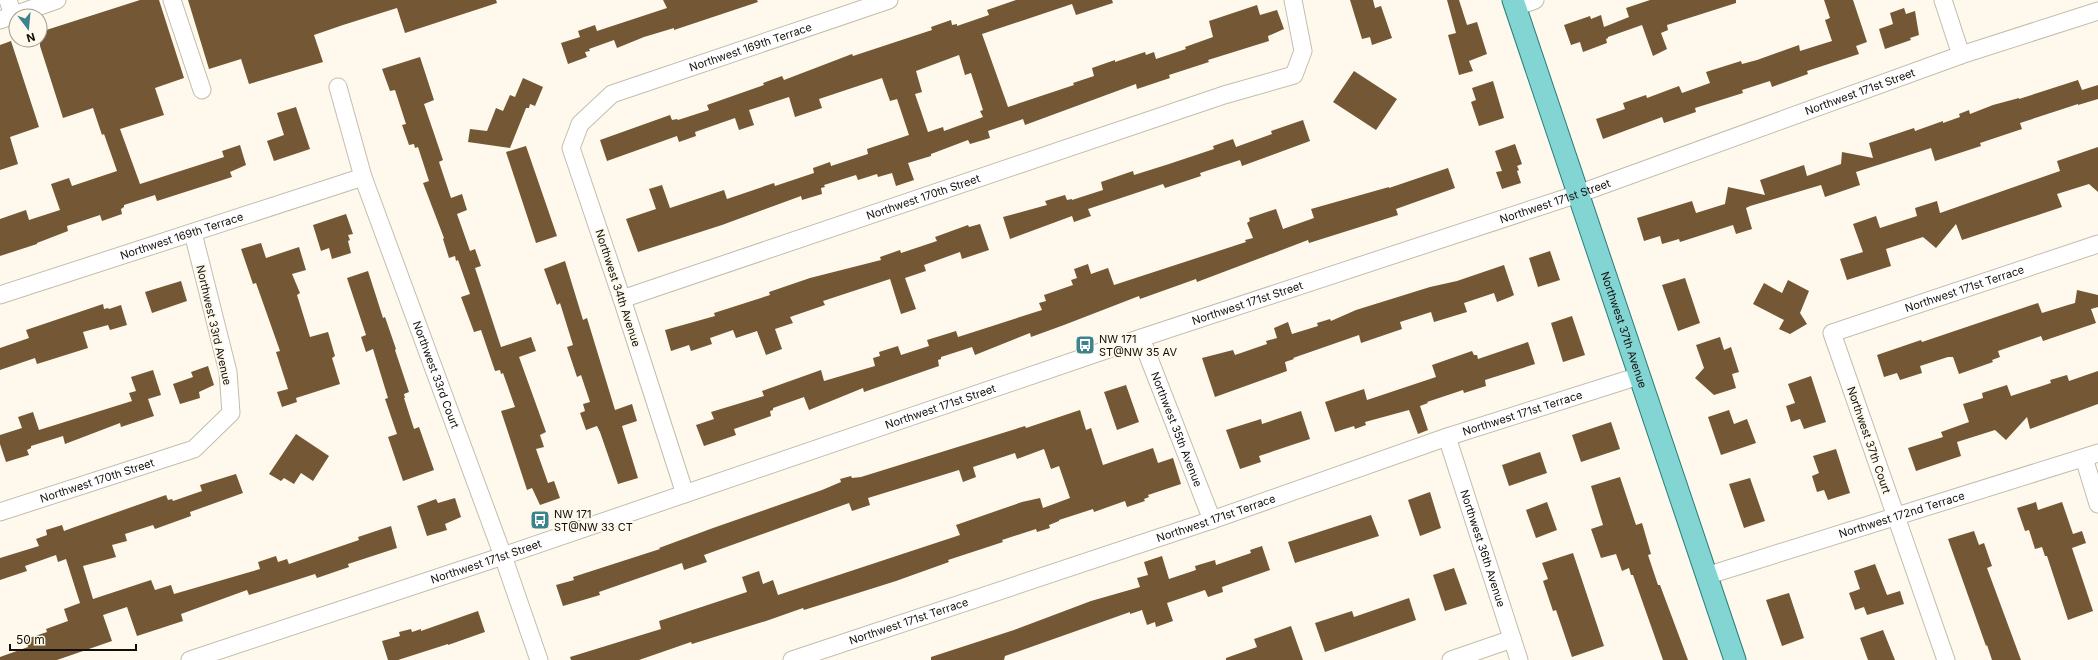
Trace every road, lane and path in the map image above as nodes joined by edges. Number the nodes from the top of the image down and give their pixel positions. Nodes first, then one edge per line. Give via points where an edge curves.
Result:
1 (57, 0) edge
2 (172, 0) edge
3 (889, 0) edge
4 (1293, 0) edge
5 (1535, 0) edge
6 (1943, 0) edge
7 (1514, 4) edge
8 (2098, 11) edge
9 (7, 12) edge
10 (1961, 55) junction
11 (338, 87) dead end
12 (202, 90) dead end
13 (612, 94) joint
14 (364, 177) junction
15 (1578, 194) junction
16 (193, 233) junction
17 (2098, 244) edge
18 (0, 295) edge
19 (622, 299) junction
20 (1832, 333) joint
21 (1141, 338) junction
22 (1639, 376) junction
23 (1447, 437) junction
24 (194, 449) joint
25 (2091, 455) edge
26 (684, 494) junction
27 (2098, 504) edge
28 (0, 512) edge
29 (1896, 515) junction
30 (1212, 520) junction
31 (503, 556) junction
32 (1706, 576) junction
33 (1512, 640) junction
34 (190, 660) edge
35 (539, 660) edge
36 (792, 660) edge
37 (1451, 660) edge
38 (1519, 660) edge
39 (1735, 660) edge
40 (1946, 660) edge

1 - 9 street
2 - 12 street
3 - 13 street, Northwest 169th Terrace
4 - 19 street, Northwest 170th Street via 1303,51 1294,75 1224,95
5 - 7 street
6 - 10 street
7 - 15 main road, Northwest 37th Avenue
8 - 10 street, Northwest 171st Street
10 - 15 street, Northwest 171st Street
11 - 14 street, Northwest 33rd Court
13 - 19 street, Northwest 34th Avenue via 580,124 571,148
14 - 16 street, Northwest 169th Terrace
14 - 31 street, Northwest 33rd Court
15 - 21 street, Northwest 171st Street
15 - 22 main road, Northwest 37th Avenue
16 - 18 street, Northwest 169th Terrace
16 - 24 street, Northwest 33rd Avenue via 228,372 231,413
17 - 20 street, Northwest 171st Terrace
19 - 26 street, Northwest 34th Avenue
20 - 29 street, Northwest 37th Court
21 - 26 street, Northwest 171st Street
21 - 30 street, Northwest 35th Avenue
22 - 23 street, Northwest 171st Terrace
22 - 32 main road, Northwest 37th Avenue
23 - 30 street, Northwest 171st Terrace
23 - 33 street, Northwest 36th Avenue
24 - 28 street, Northwest 170th Street
25 - 27 street
25 - 29 street, Northwest 172nd Terrace
26 - 31 street, Northwest 171st Street
29 - 32 street, Northwest 172nd Terrace
29 - 40 street, Northwest 37th Court
30 - 36 street, Northwest 171st Terrace
31 - 34 street, Northwest 171st Street
31 - 35 street, Northwest 33rd Court
32 - 39 main road, Northwest 37th Avenue
33 - 37 street
33 - 38 street, Northwest 36th Avenue

